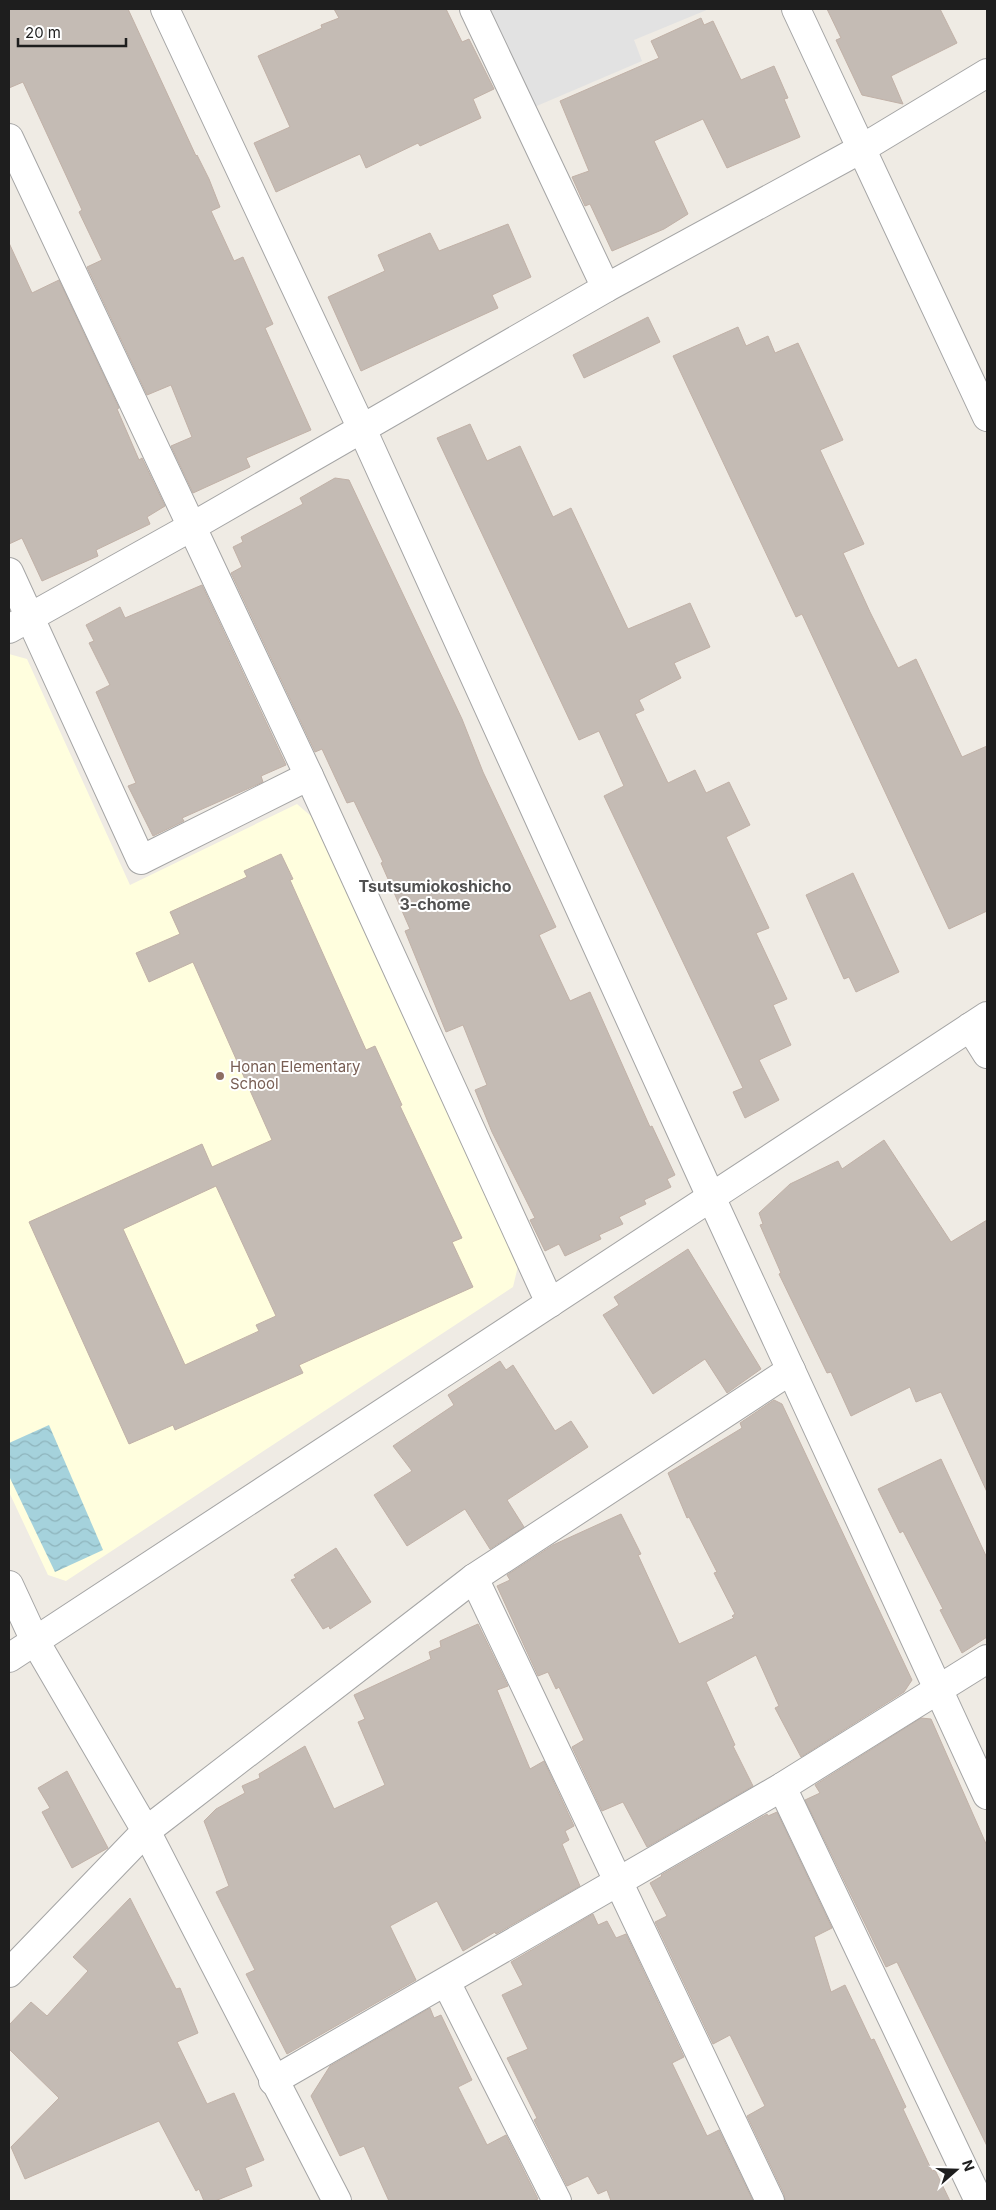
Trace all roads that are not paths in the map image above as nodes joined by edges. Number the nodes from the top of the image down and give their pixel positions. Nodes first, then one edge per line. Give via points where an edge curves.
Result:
1 (165, 9) edge
2 (474, 9) edge
3 (796, 9) edge
4 (987, 73) edge
5 (9, 138) edge
6 (861, 150) junction
7 (606, 288) junction
8 (987, 417) edge
9 (362, 429) junction
10 (192, 526) junction
11 (9, 572) edge
12 (20, 623) edge
13 (309, 776) junction
14 (979, 1021) edge
15 (987, 1054) edge
16 (711, 1197) junction
17 (550, 1303) junction
18 (791, 1370) junction
19 (474, 1578) junction
20 (9, 1585) edge
21 (35, 1641) junction
22 (9, 1658) edge
23 (987, 1659) edge
24 (938, 1690) junction
25 (782, 1787) junction
26 (987, 1796) edge
27 (146, 1831) junction
28 (618, 1882) junction
29 (9, 1973) edge
30 (446, 1982) junction
31 (273, 2081) junction
32 (337, 2201) edge
33 (558, 2201) edge
34 (770, 2201) edge
35 (979, 2201) edge

1 - 9 street
2 - 7 street
3 - 6 street
4 - 6 street
5 - 10 street
6 - 7 street
6 - 8 street
7 - 9 street
9 - 10 street
9 - 16 street
10 - 12 street
10 - 13 street
11 - 12 street
12 - 13 street via 141,860
13 - 17 street
14 - 15 street
14 - 16 street
16 - 17 street
16 - 18 street
17 - 21 street
18 - 19 street
18 - 24 street
19 - 27 street
19 - 28 street
20 - 21 street
21 - 22 street
21 - 27 street
23 - 24 street
24 - 25 street
24 - 26 street
25 - 28 street
25 - 35 street
27 - 29 street
27 - 31 street
28 - 30 street
28 - 34 street
30 - 31 street
30 - 33 street
31 - 32 street

